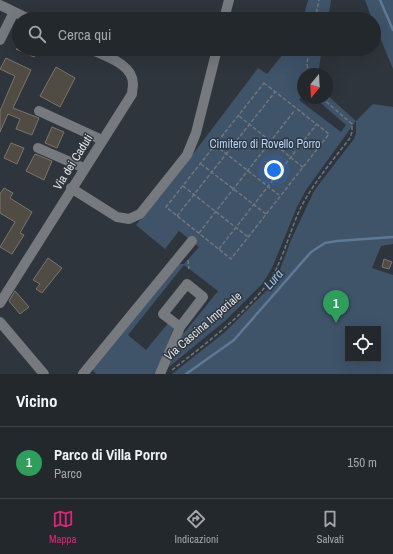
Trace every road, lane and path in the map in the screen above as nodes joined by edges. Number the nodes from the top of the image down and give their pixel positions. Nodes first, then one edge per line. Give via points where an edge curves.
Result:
1 (229, 0) edge
2 (319, 0) edge
3 (0, 5) edge
4 (14, 12) edge
5 (226, 12) edge
6 (316, 12) edge
7 (12, 16) edge
8 (0, 40) edge
9 (104, 56) edge
10 (215, 56) edge
11 (308, 56) edge
12 (307, 68) edge
13 (275, 92) junction
14 (329, 104) edge
15 (295, 110) dead end
16 (39, 111) dead end
17 (239, 116) dead end
18 (250, 125) junction
19 (316, 125) dead end
20 (102, 140) junction
21 (271, 141) junction
22 (215, 145) junction
23 (38, 148) dead end
24 (226, 154) junction
25 (291, 157) junction
26 (201, 164) dead end
27 (304, 167) junction
28 (84, 168) junction
29 (248, 171) junction
30 (212, 172) junction
31 (183, 186) dead end
32 (268, 187) junction
33 (71, 188) junction
34 (233, 189) junction
35 (194, 194) junction
36 (280, 196) dead end
37 (254, 205) junction
38 (216, 211) junction
39 (266, 214) junction
40 (177, 216) dead end
41 (236, 227) junction
42 (196, 236) junction
43 (248, 237) junction
44 (219, 249) dead end
45 (0, 303) edge
46 (0, 322) edge
47 (180, 327) dead end
48 (44, 374) edge
49 (83, 374) edge
50 (160, 374) edge
51 (166, 374) edge

1 - 5 street
2 - 6 path
3 - 4 street
7 - 8 street
9 - 20 street, Via dei Caduti via 123,65 134,83 132,94
10 - 33 street via 193,148 140,214 129,219 117,218
11 - 12 path
13 - 18 path
13 - 22 path via 264,83
13 - 27 path via 329,134
14 - 51 path, Via Cascina Imperiale via 352,124 352,132 310,191 276,270 265,287 222,329
15 - 21 path
16 - 20 street
17 - 18 path
18 - 21 path
18 - 24 path
19 - 25 path
20 - 28 street, Via dei Caduti
21 - 25 path
21 - 29 path
22 - 24 path
22 - 42 path via 166,207
23 - 28 street
24 - 29 path
24 - 30 path
25 - 27 path
25 - 32 path
26 - 30 path
27 - 39 path
28 - 33 street, Via dei Caduti
29 - 32 path
29 - 34 path
30 - 34 path
30 - 35 path
31 - 35 path
32 - 36 path
32 - 37 path
33 - 45 street, Via dei Caduti
34 - 37 path
34 - 38 path
35 - 38 path
35 - 40 path
37 - 39 path
37 - 41 path
38 - 41 path
38 - 42 path
39 - 43 path
41 - 43 path
41 - 44 path
42 - 43 path via 231,258
42 - 49 street
46 - 48 street
47 - 50 street

